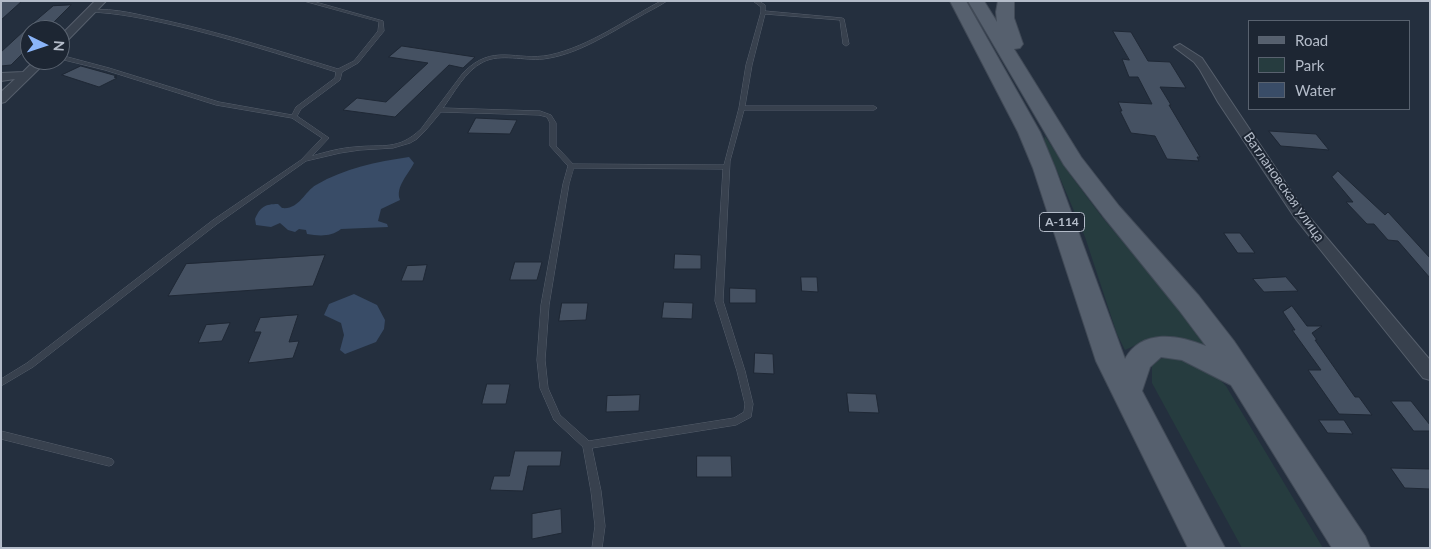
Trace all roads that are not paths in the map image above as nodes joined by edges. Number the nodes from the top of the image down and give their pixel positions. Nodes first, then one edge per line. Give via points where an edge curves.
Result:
1 (101, 1) edge
2 (306, 1) edge
3 (665, 1) edge
4 (755, 1) edge
5 (948, 1) edge
6 (958, 1) edge
7 (976, 1) edge
8 (1006, 1) edge
9 (319, 2) edge
10 (90, 11) junction
11 (763, 12) junction
12 (70, 32) edge
13 (846, 44) dead end
14 (1180, 47) dead end
15 (70, 59) edge
16 (32, 70) edge
17 (339, 71) junction
18 (26, 76) junction
19 (1, 77) edge
20 (1009, 94) junction
21 (1, 99) edge
22 (742, 108) junction
23 (874, 108) dead end
24 (440, 110) junction
25 (294, 117) junction
26 (1046, 118) junction
27 (302, 161) junction
28 (571, 166) junction
29 (726, 168) junction
30 (1430, 372) edge
31 (1244, 378) junction
32 (1, 383) edge
33 (1126, 393) junction
34 (1, 435) edge
35 (587, 445) junction
36 (110, 462) dead end
37 (597, 548) edge
38 (1207, 548) edge
39 (1352, 548) edge

1 - 10 street
2 - 9 lane
3 - 24 lane via 603,35 551,56 499,56 478,62 463,76
4 - 11 lane via 763,6
5 - 20 main road
6 - 20 main road, А-114
7 - 26 main road
8 - 26 main road via 1004,11 1009,33 1033,81
9 - 17 lane via 381,21 381,30 356,62
10 - 12 street
10 - 17 lane via 130,14 195,28
11 - 13 lane via 842,19
11 - 22 lane
14 - 30 street, Ватлановская улица via 1205,69 1300,215
15 - 25 lane via 218,104
16 - 18 street
17 - 25 lane via 338,79 298,108
18 - 19 street
18 - 21 street
20 - 33 main road, А-114 via 1044,168 1097,325
22 - 23 lane
22 - 29 lane
24 - 27 lane via 414,139 403,144 328,153
24 - 28 lane via 540,113 549,116 553,123 552,146
25 - 27 lane via 326,138
26 - 31 main road via 1089,184 1206,324
27 - 32 lane via 215,222 38,359
28 - 29 lane
28 - 35 lane via 545,305 541,360 544,388 557,417
29 - 35 lane via 719,301 741,372 749,404 748,414 736,421
31 - 33 main road via 1187,350 1159,348 1139,359
31 - 39 main road
33 - 38 main road, А-114
34 - 36 lane
35 - 37 lane via 600,526

